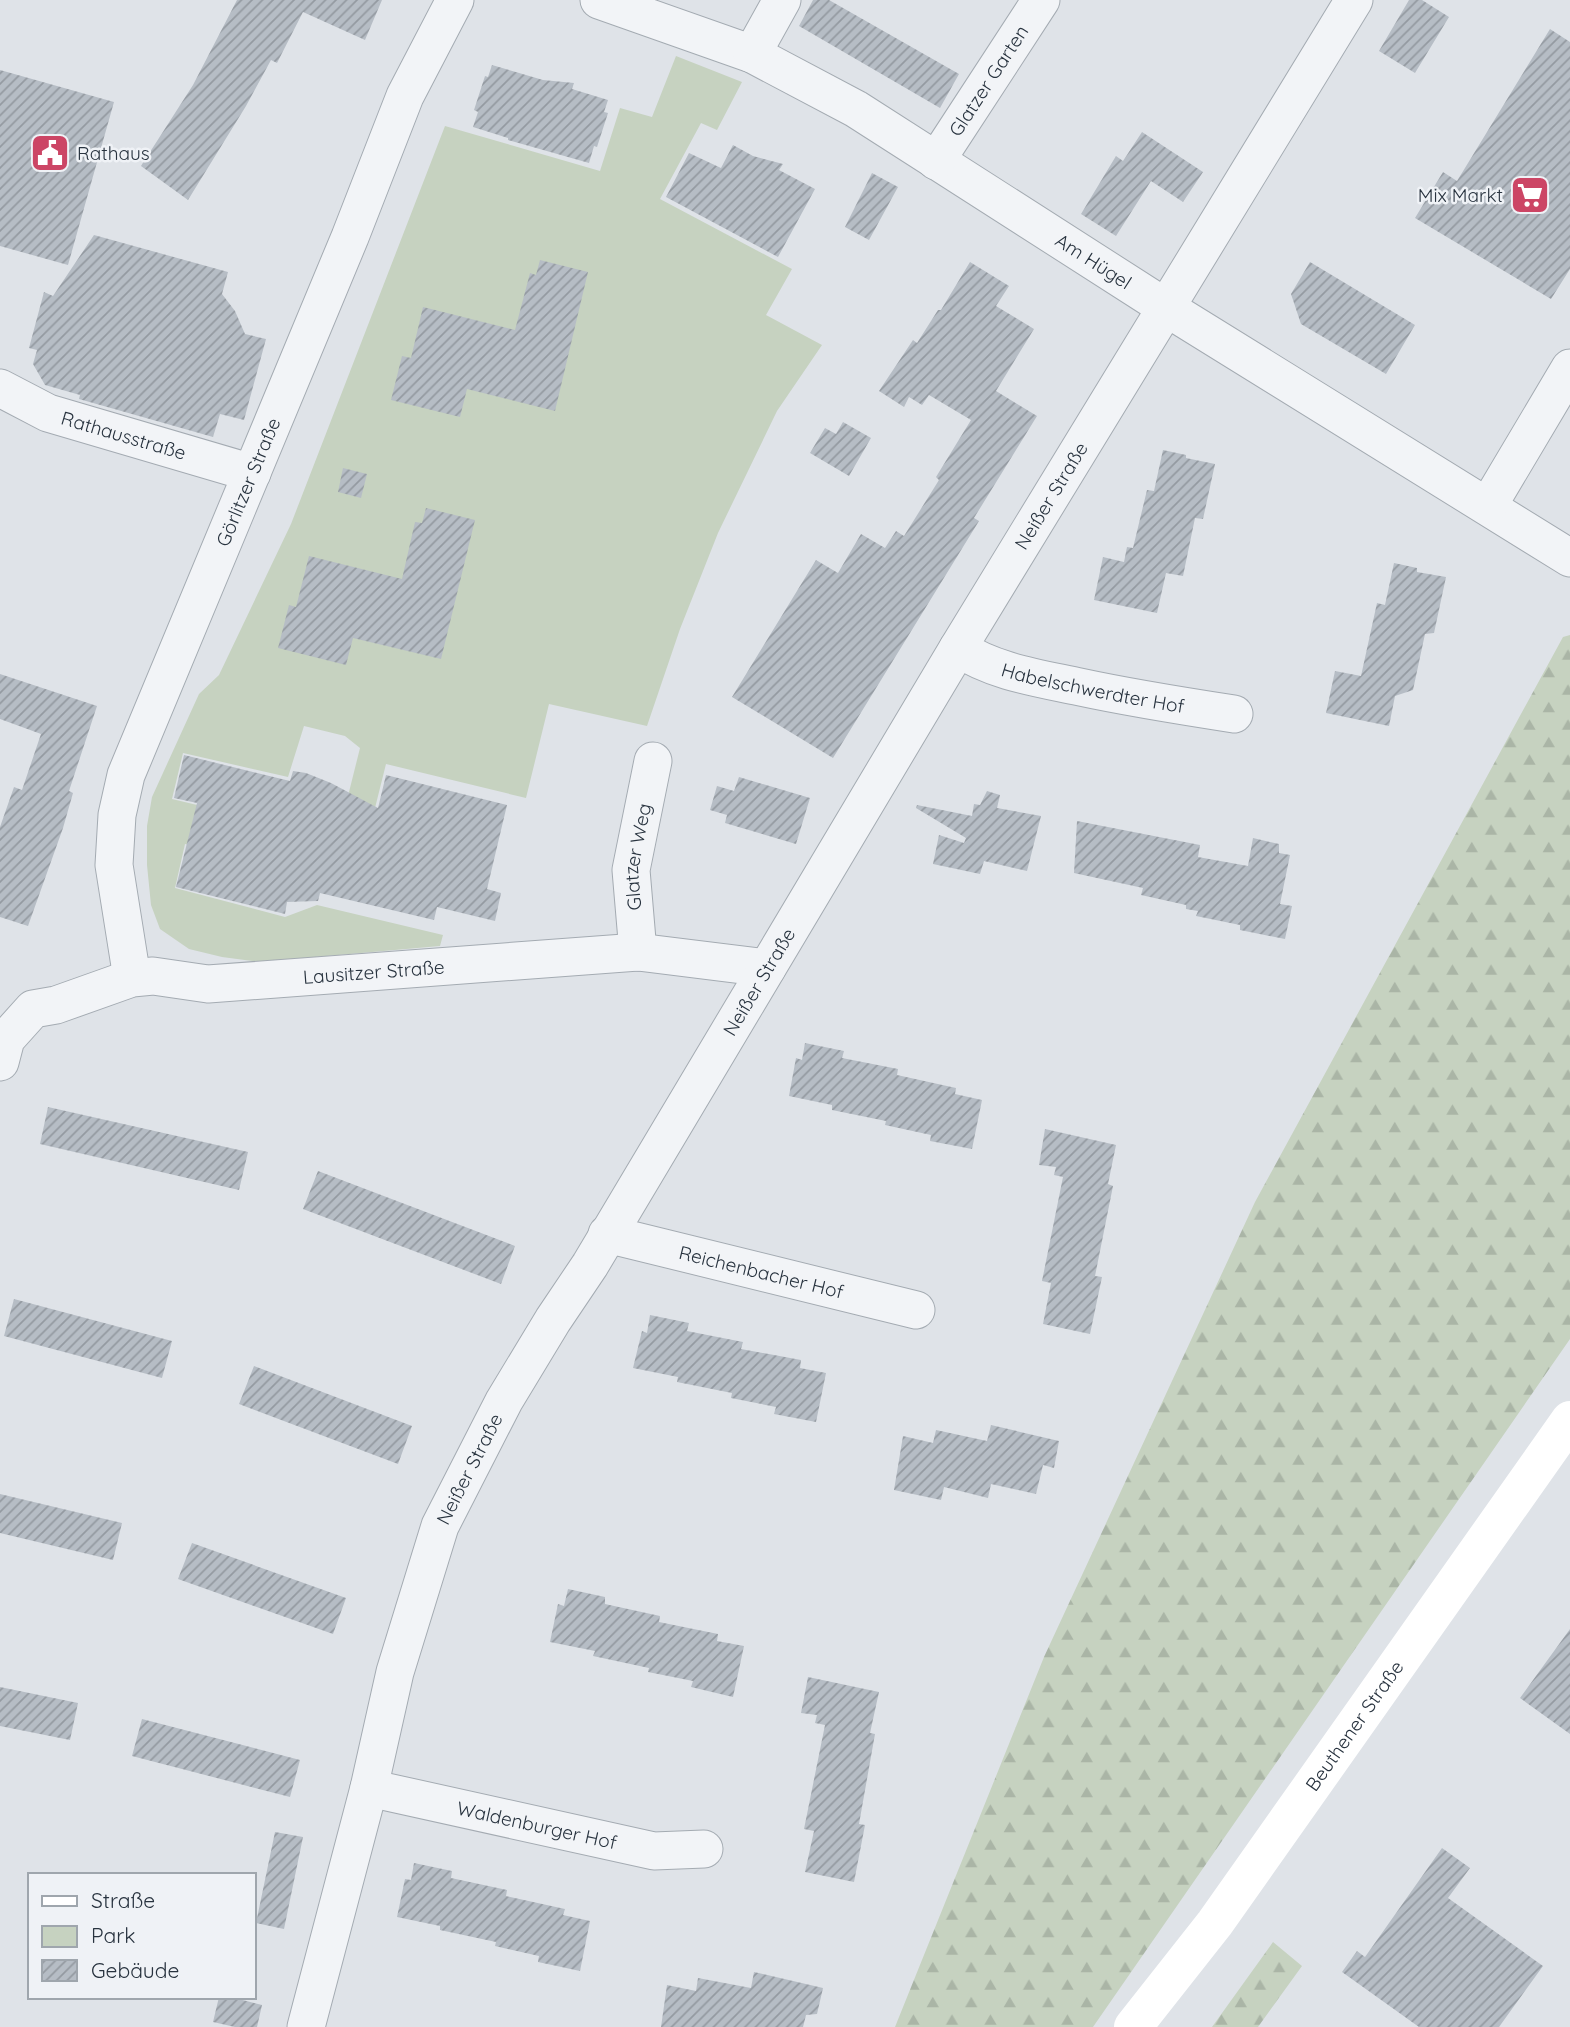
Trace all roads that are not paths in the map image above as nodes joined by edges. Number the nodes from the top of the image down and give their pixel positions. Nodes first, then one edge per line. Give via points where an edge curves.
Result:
1 (455, 0) edge
2 (599, 0) edge
3 (782, 0) edge
4 (1041, 0) edge
5 (1354, 0) edge
6 (752, 54) junction
7 (936, 161) junction
8 (1165, 307) junction
9 (1570, 368) edge
10 (0, 388) edge
11 (252, 473) junction
12 (1488, 506) junction
13 (1570, 558) edge
14 (958, 648) junction
15 (1234, 714) dead end
16 (653, 761) dead end
17 (638, 952) junction
18 (767, 968) junction
19 (132, 978) junction
20 (2, 1047) edge
21 (607, 1234) junction
22 (916, 1310) dead end
23 (1570, 1420) edge
24 (369, 1788) junction
25 (704, 1849) dead end
26 (306, 2027) edge
27 (1133, 2027) edge

1 - 11 street, Görlitzer Straße via 405,96
2 - 6 street, Am Hügel
3 - 6 street
4 - 7 street, Glatzer Garten
5 - 8 street, Neißer Straße
6 - 7 street, Am Hügel via 856,109
7 - 8 street, Am Hügel
8 - 12 street, Am Hügel
8 - 14 street, Neißer Straße
9 - 12 street
10 - 11 street, Rathausstraße via 48,413
11 - 19 street, Görlitzer Straße via 126,775 117,814 114,865
12 - 13 street, Am Hügel
14 - 15 street, Habelschwerdter Hof via 978,662 1040,679
14 - 18 street, Neißer Straße
16 - 17 street, Glatzer Weg via 631,870
17 - 18 street, Lausitzer Straße
17 - 19 street, Lausitzer Straße via 208,984 153,976
18 - 21 street, Neißer Straße
19 - 20 street, Lausitzer Straße via 33,1009
21 - 22 street, Reichenbacher Hof
21 - 24 street, Neißer Straße via 504,1401 440,1526 395,1672
23 - 27 main road, Beuthener Straße via 1214,1923
24 - 25 street, Waldenburger Hof via 654,1851
24 - 26 street, Neißer Straße

